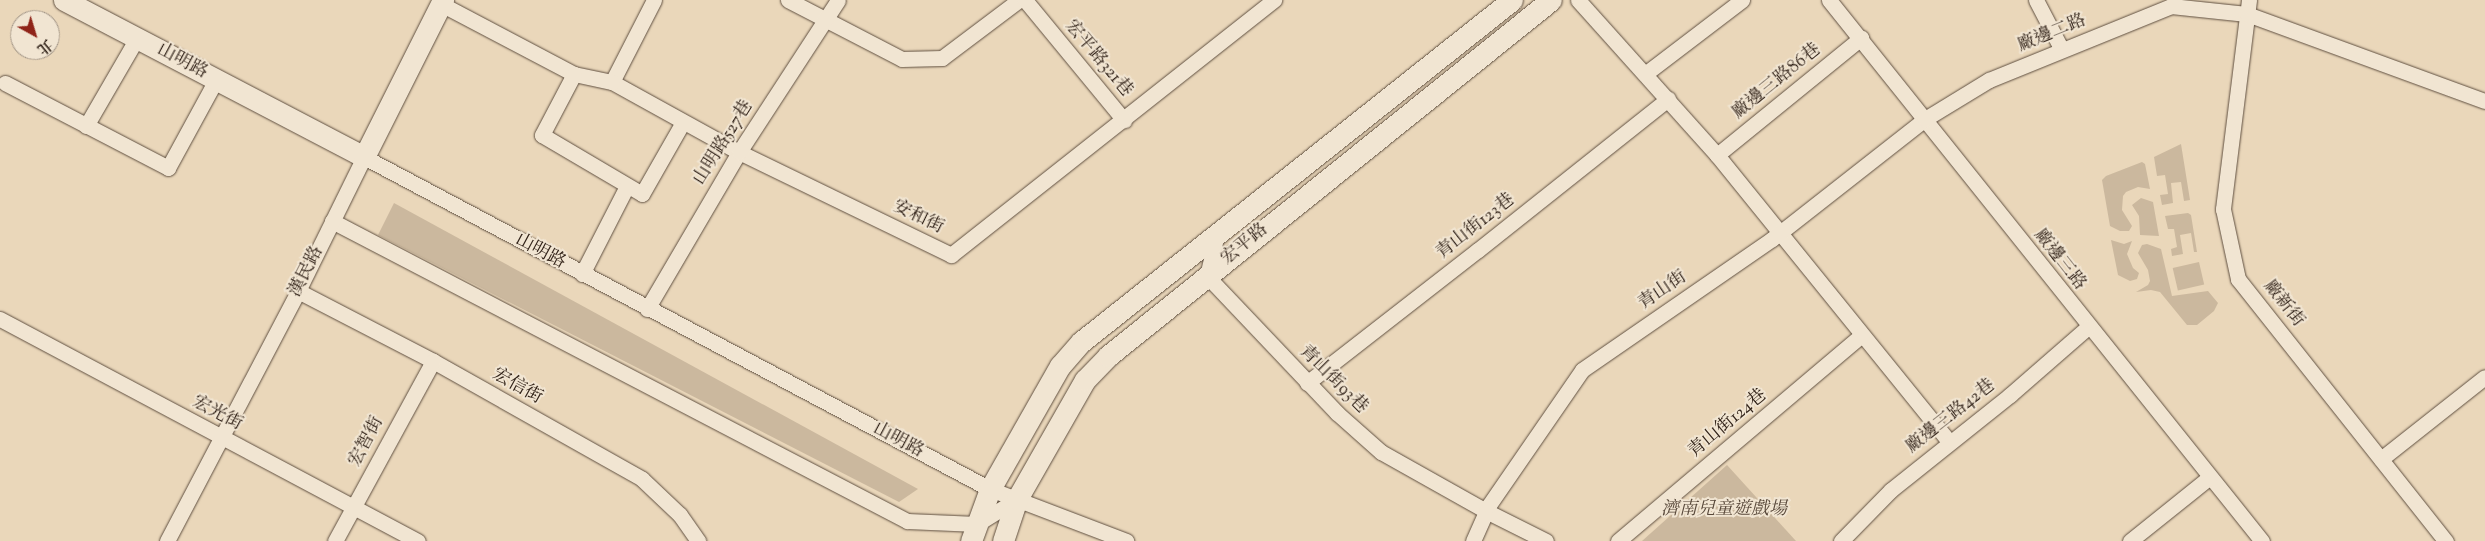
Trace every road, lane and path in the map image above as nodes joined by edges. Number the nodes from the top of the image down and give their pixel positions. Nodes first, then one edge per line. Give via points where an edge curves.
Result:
1 (64, 0) edge
2 (654, 0) edge
3 (788, 0) edge
4 (838, 0) edge
5 (1019, 0) edge
6 (1024, 0) edge
7 (1274, 0) edge
8 (1512, 0) edge
9 (1551, 0) edge
10 (1578, 0) edge
11 (1742, 0) edge
12 (1829, 0) edge
13 (2036, 0) edge
14 (442, 2) edge
15 (2248, 7) edge
16 (825, 21) junction
17 (137, 38) junction
18 (1861, 38) junction
19 (2062, 50) junction
20 (574, 74) junction
21 (1645, 74) junction
22 (216, 80) junction
23 (612, 82) junction
24 (5, 84) dead end
25 (1668, 100) junction
26 (2485, 101) edge
27 (1925, 118) junction
28 (1124, 120) junction
29 (683, 122) junction
30 (86, 126) junction
31 (739, 152) junction
32 (1717, 154) junction
33 (364, 157) junction
34 (627, 186) junction
35 (332, 221) junction
36 (1780, 233) junction
37 (1217, 234) junction
38 (582, 274) junction
39 (1207, 276) junction
40 (298, 291) junction
41 (647, 308) junction
42 (0, 319) edge
43 (2088, 327) junction
44 (1862, 335) junction
45 (433, 361) junction
46 (2485, 376) edge
47 (1306, 383) junction
48 (220, 437) junction
49 (1949, 442) junction
50 (2381, 459) junction
51 (2210, 477) junction
52 (990, 489) junction
53 (1017, 499) junction
54 (354, 506) junction
55 (1486, 511) junction
56 (974, 532) edge
57 (167, 541) edge
58 (335, 541) edge
59 (418, 541) edge
60 (698, 541) edge
61 (1003, 541) edge
62 (1126, 541) edge
63 (1473, 541) edge
64 (1546, 541) edge
65 (1618, 541) edge
66 (1841, 541) edge
67 (2130, 541) edge
68 (2262, 541) edge
69 (2446, 541) edge

1 - 17 street, 山明路
2 - 23 street
3 - 16 street
4 - 16 street, 山明路527巷
5 - 16 street via 942,58 902,58
6 - 28 street, 宏平路321巷
7 - 28 street, 安和街
8 - 37 street, 宏平路
9 - 39 street, 宏平路
10 - 21 street
11 - 21 street
12 - 18 street, 廠邊三路
13 - 19 street
14 - 20 street, 安和街
14 - 33 street, 漢民路
15 - 19 street, 廠邊二路 via 2172,6
15 - 26 street, 廠邊二路
15 - 50 street, 廠新街 via 2223,209 2238,279
16 - 31 street, 山明路527巷
17 - 22 street, 山明路
17 - 30 street
18 - 27 street, 廠邊三路
18 - 32 street, 廠邊三路86巷
19 - 27 street, 廠邊二路 via 1989,80
20 - 23 street, 安和街
20 - 34 street via 542,135
21 - 25 street
22 - 30 street via 168,168
22 - 33 street, 山明路
23 - 29 street, 安和街
24 - 30 street
25 - 32 street
25 - 47 street, 青山街123巷
27 - 36 street, 青山街
27 - 43 street, 廠邊三路
28 - 31 street, 安和街 via 951,255
29 - 31 street, 安和街
29 - 34 street via 642,194
31 - 41 street, 山明路527巷
32 - 36 street
33 - 35 street, 漢民路
33 - 38 street, 山明路
34 - 38 street
35 - 40 street, 漢民路
35 - 56 street via 907,521
36 - 44 street
36 - 55 street, 青山街 via 1582,370
37 - 39 street
37 - 52 street, 宏平路 via 1081,342 1060,366
38 - 41 street, 山明路
39 - 47 street, 青山街93巷
39 - 53 street, 宏平路 via 1108,356 1086,380
40 - 45 street, 宏信街
40 - 48 street, 漢民路
41 - 52 street, 山明路
42 - 48 street, 宏光街
43 - 49 street, 廠邊三路42巷 via 2010,395
43 - 51 street, 廠邊三路
44 - 49 street
44 - 65 street, 青山街124巷
45 - 54 street, 宏智街
45 - 60 street, 宏信街 via 642,479 680,515
46 - 50 street
47 - 55 street, 青山街93巷 via 1381,452
48 - 54 street, 宏光街
48 - 57 street, 漢民路
49 - 66 street, 廠邊三路42巷 via 1891,490
50 - 69 street, 廠新街
51 - 67 street
51 - 68 street, 廠邊三路
52 - 53 street, 山明路
52 - 56 street, 宏平路
53 - 56 street
53 - 61 street, 宏平路
53 - 62 street, 山明路
54 - 58 street, 宏智街
54 - 59 street, 宏光街
55 - 63 street, 青山街
55 - 64 street, 青山街93巷

